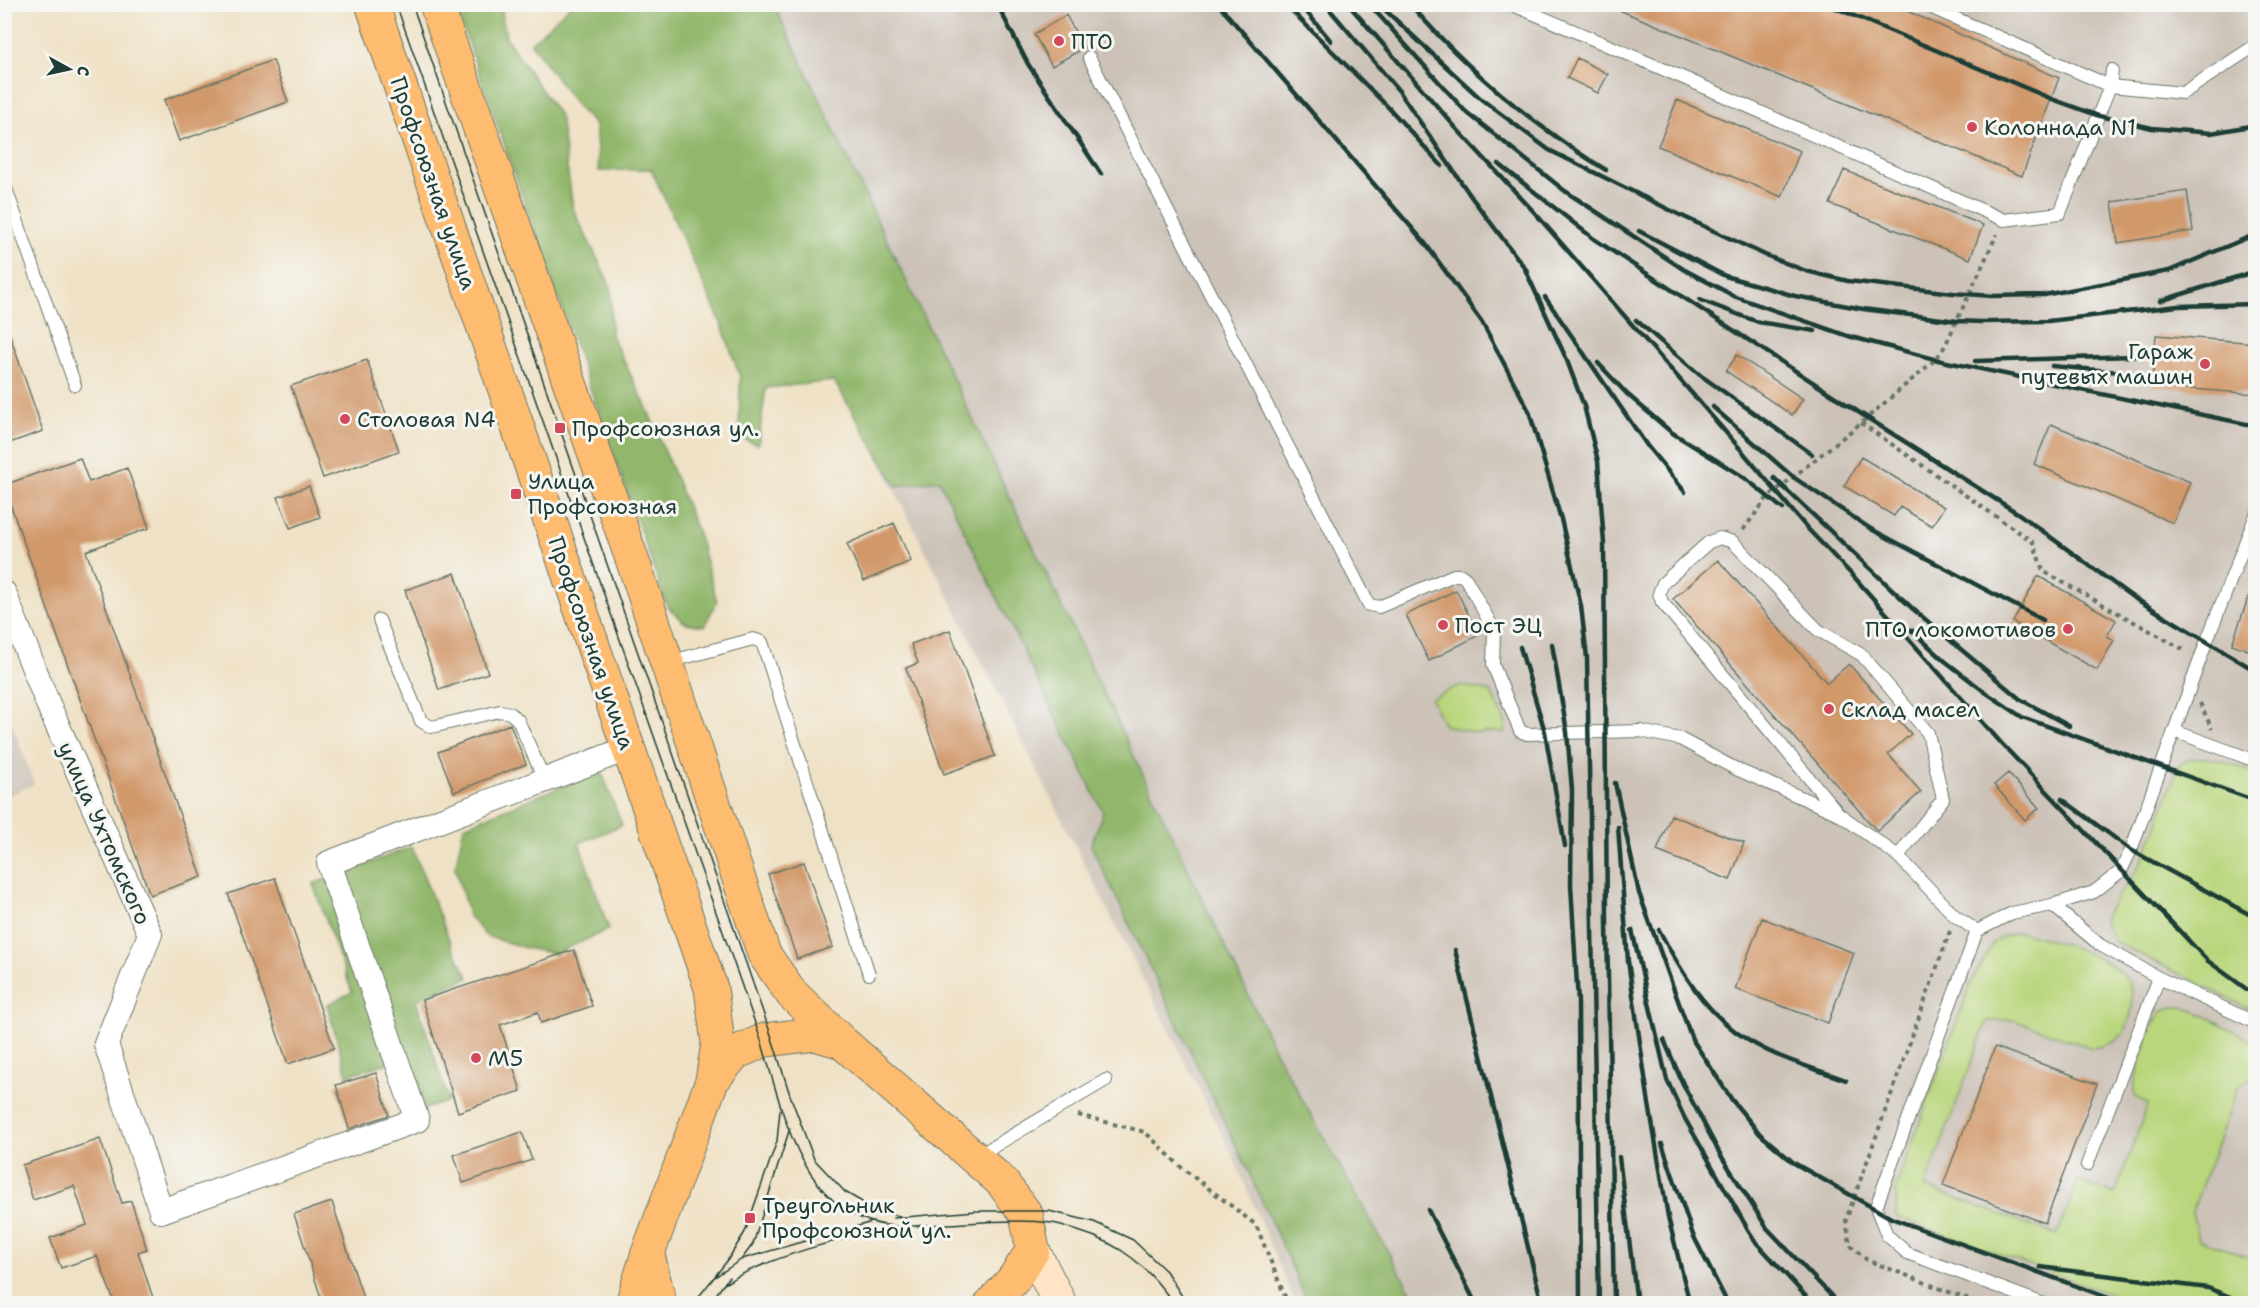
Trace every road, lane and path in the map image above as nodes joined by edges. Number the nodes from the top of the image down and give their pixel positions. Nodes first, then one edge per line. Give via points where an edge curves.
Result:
1 (372, 4) edge
2 (435, 4) edge
3 (1511, 4) edge
4 (1923, 4) edge
5 (2256, 45) edge
6 (1089, 57) dead end
7 (2112, 70) dead end
8 (2110, 86) junction
9 (4, 183) edge
10 (2004, 220) junction
11 (75, 385) dead end
12 (1861, 423) junction
13 (2256, 515) edge
14 (1733, 542) junction
15 (4, 593) edge
16 (379, 620) dead end
17 (2200, 658) junction
18 (665, 663) junction
19 (2200, 696) dead end
20 (2174, 731) junction
21 (629, 748) junction
22 (2220, 748) junction
23 (2256, 761) edge
24 (544, 781) junction
25 (1839, 814) junction
26 (1898, 856) junction
27 (2052, 905) junction
28 (1977, 931) junction
29 (869, 974) dead end
30 (2159, 978) junction
31 (2256, 1023) edge
32 (842, 1042) junction
33 (1106, 1080) dead end
34 (712, 1081) junction
35 (1056, 1109) junction
36 (975, 1158) junction
37 (2087, 1165) dead end
38 (1033, 1250) junction
39 (648, 1253) junction
40 (632, 1304) edge
41 (660, 1304) edge
42 (991, 1304) edge
43 (1060, 1304) edge
44 (1288, 1304) edge
45 (2044, 1304) edge

1 - 21 main road, Профсоюзная улица
2 - 18 main road via 639,579
3 - 10 lane
4 - 8 lane
5 - 8 lane via 2183,93
6 - 25 lane via 1369,605 1379,607 1461,575 1494,630 1493,665 1520,731 1527,734 1610,730 1680,739 1736,769
7 - 8 lane
8 - 10 lane via 2060,213
9 - 11 lane
10 - 12 path via 1936,359
12 - 14 path via 1768,497
12 - 17 path via 2033,542 2043,571
13 - 17 lane
14 - 25 lane via 1720,538 1709,542 1664,583 1660,598
14 - 26 lane via 1818,630 1862,655 1928,733 1943,799
15 - 24 street, улица Ухтомского via 48,704 150,934 106,1044 161,1211 417,1120 329,863
16 - 24 lane via 421,721 431,727 500,711 510,713 518,720
17 - 20 lane
18 - 29 lane via 753,639 762,642
18 - 32 main road via 764,954 792,994
19 - 22 path
20 - 22 lane
20 - 27 lane via 2121,871 2094,892
21 - 24 street
21 - 34 main road, Профсоюзная улица via 711,988 718,1043
22 - 23 lane
25 - 26 lane
26 - 28 lane via 1955,916
27 - 28 lane via 2012,913
27 - 30 lane via 2100,945
28 - 45 lane via 1876,1208 1887,1235 1907,1253
30 - 31 lane
30 - 37 lane
32 - 34 main road via 815,1034 765,1040 735,1053
32 - 36 main road
33 - 35 lane
34 - 39 main road
35 - 36 lane
35 - 44 path via 1145,1132 1182,1168 1257,1225
36 - 38 main road via 1001,1181 1026,1215
38 - 42 main road
38 - 43 main road
39 - 40 main road
39 - 41 main road

